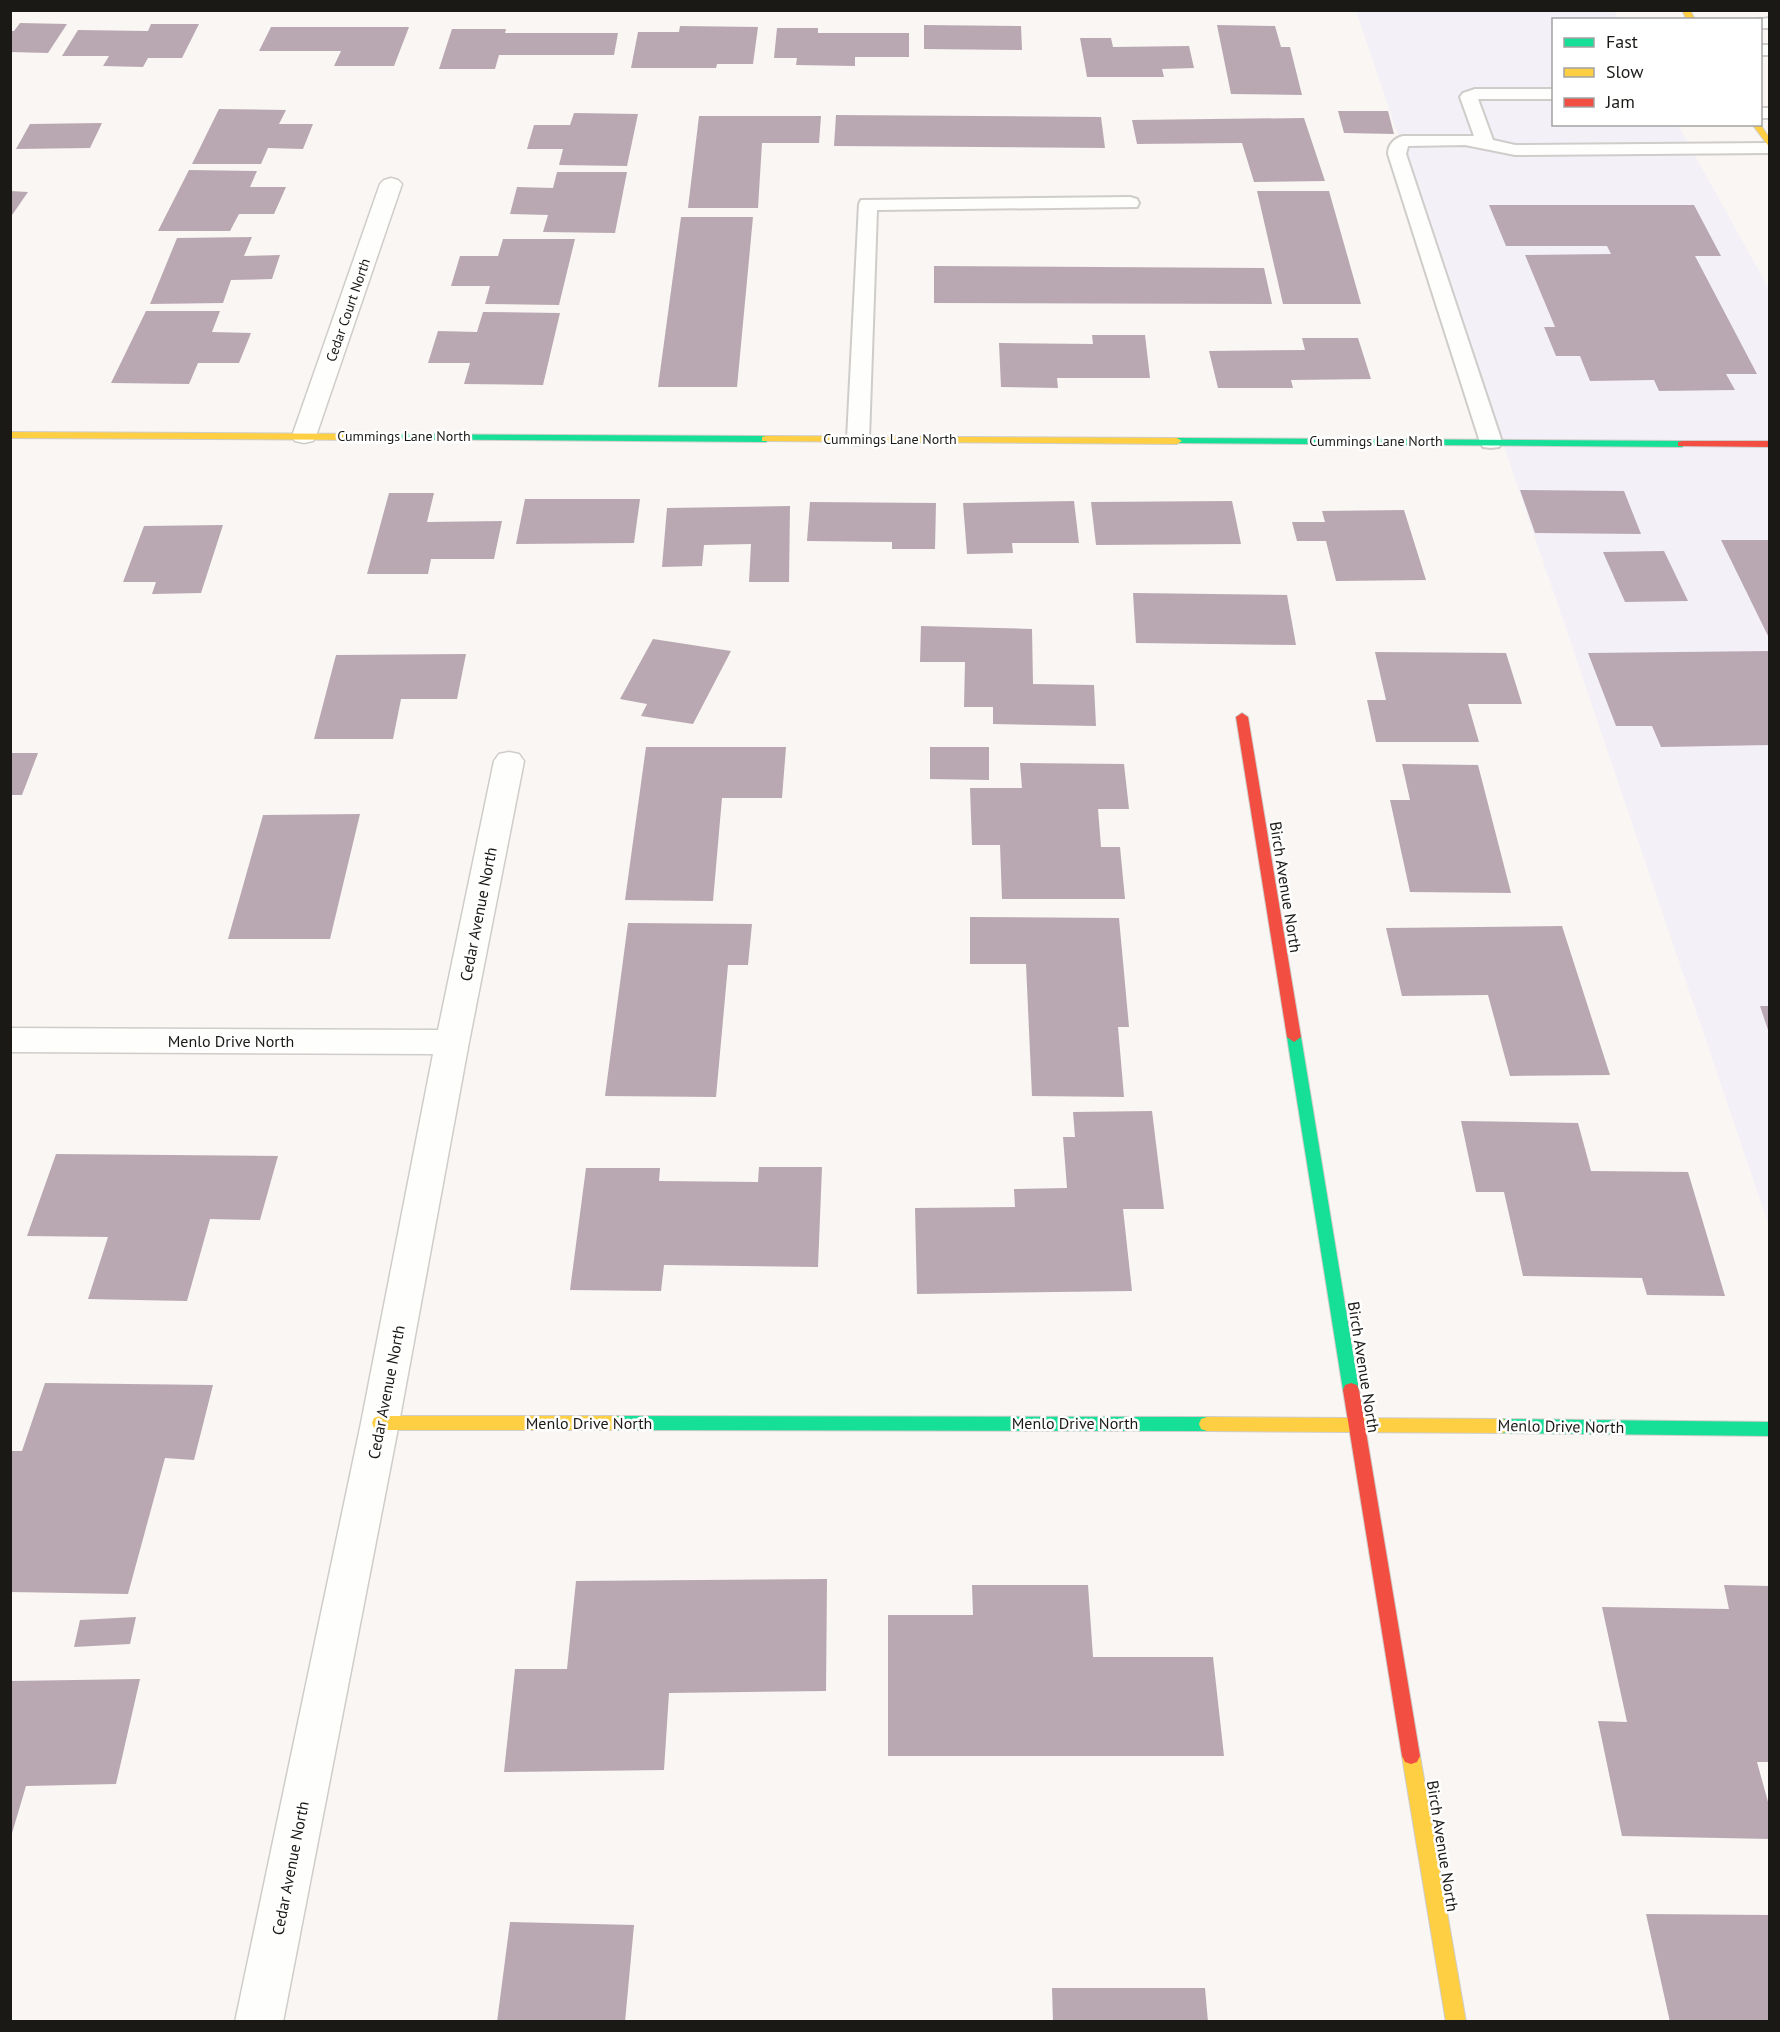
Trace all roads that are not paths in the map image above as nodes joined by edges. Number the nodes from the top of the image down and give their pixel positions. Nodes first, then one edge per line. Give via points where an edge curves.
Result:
1 (1552, 94) edge
2 (1757, 126) edge
3 (1486, 145) junction
4 (1770, 147) edge
5 (391, 184) dead end
6 (1130, 203) dead end
7 (10, 435) edge
8 (304, 436) junction
9 (858, 439) junction
10 (1491, 442) junction
11 (1770, 444) edge
12 (1242, 717) dead end
13 (509, 761) dead end
14 (10, 1040) edge
15 (452, 1042) junction
16 (381, 1423) junction
17 (1356, 1424) junction
18 (1770, 1428) edge
19 (259, 2022) edge
20 (1456, 2022) edge

1 - 3 lane via 1469,97
2 - 4 street
3 - 4 lane via 1515,150 1654,140
3 - 10 lane via 1465,140 1403,141 1397,154
5 - 8 street, Cedar Court North
6 - 9 lane via 868,204
7 - 8 street, Cummings Lane North
8 - 9 street, Cummings Lane North
9 - 10 street, Cummings Lane North
10 - 11 street, Cummings Lane North
12 - 17 street, Birch Avenue North
13 - 15 street, Cedar Avenue North
14 - 15 street, Menlo Drive North
15 - 16 street, Cedar Avenue North
16 - 17 street, Menlo Drive North
16 - 19 street, Cedar Avenue North
17 - 18 street, Menlo Drive North
17 - 20 street, Birch Avenue North

